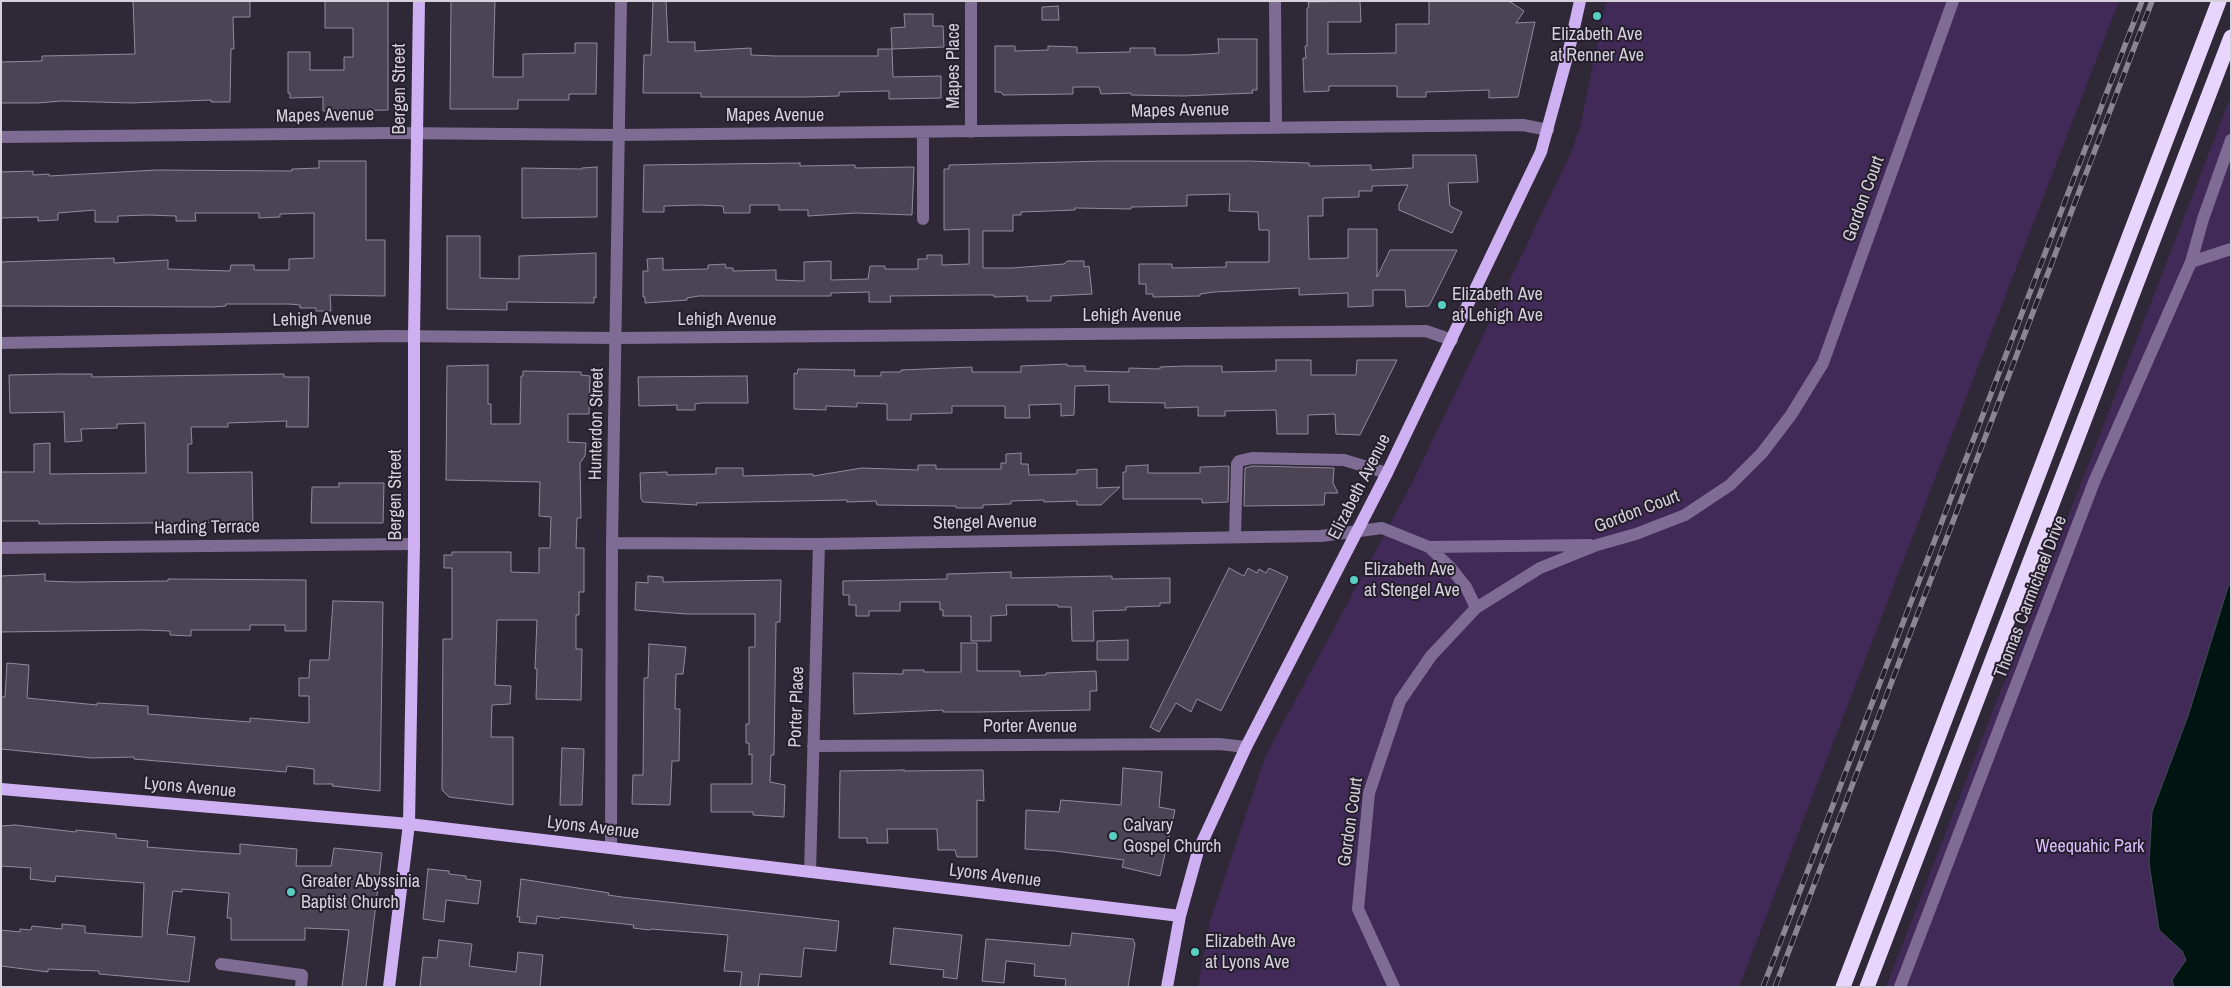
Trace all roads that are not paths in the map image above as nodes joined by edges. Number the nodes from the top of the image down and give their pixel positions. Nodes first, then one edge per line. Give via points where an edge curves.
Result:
1 (419, 1) edge
2 (621, 1) edge
3 (971, 1) edge
4 (1275, 1) edge
5 (1580, 1) edge
6 (1953, 1) edge
7 (2219, 1) edge
8 (2231, 37) edge
9 (1276, 128) junction
10 (1548, 130) junction
11 (923, 132) junction
12 (971, 132) junction
13 (418, 134) junction
14 (618, 135) junction
15 (1, 137) edge
16 (2231, 140) edge
17 (923, 218) dead end
18 (2228, 250) edge
19 (2192, 262) junction
20 (414, 336) junction
21 (617, 338) junction
22 (1452, 340) junction
23 (1, 343) edge
24 (1387, 473) junction
25 (1358, 531) junction
26 (1234, 536) junction
27 (612, 543) junction
28 (414, 544) junction
29 (819, 544) junction
30 (1597, 545) junction
31 (1429, 547) junction
32 (1, 548) edge
33 (1476, 608) junction
34 (813, 746) junction
35 (1246, 747) junction
36 (1, 789) edge
37 (409, 824) junction
38 (611, 848) junction
39 (810, 872) junction
40 (1180, 916) junction
41 (221, 964) dead end
42 (302, 987) edge
43 (389, 987) edge
44 (1167, 987) edge
45 (1394, 987) edge
46 (1843, 987) edge
47 (1867, 987) edge
48 (1900, 987) edge

1 - 13 main road, Bergen Street
2 - 14 street, Hunterdon Street
3 - 12 street, Mapes Place
4 - 9 street
5 - 10 main road, Elizabeth Avenue
6 - 30 street, Gordon Court via 1823,363 1790,414 1762,453 1730,485 1685,515
7 - 46 highway
8 - 47 highway
9 - 10 street, Mapes Avenue via 1522,125
9 - 12 street, Mapes Avenue
10 - 22 main road, Elizabeth Avenue via 1541,152
11 - 12 street, Mapes Avenue
11 - 14 street, Mapes Avenue
11 - 17 street
13 - 14 street, Mapes Avenue
13 - 15 street, Mapes Avenue
13 - 20 main road, Bergen Street
14 - 21 street, Hunterdon Street
16 - 19 street, Thomas Carmichael Drive via 2203,219
18 - 19 street
19 - 48 street, Thomas Carmichael Drive via 2094,482
20 - 21 street, Lehigh Avenue
20 - 23 street, Lehigh Avenue
20 - 28 main road, Bergen Street
21 - 22 street, Lehigh Avenue via 1426,331
21 - 27 street, Hunterdon Street
22 - 24 main road, Elizabeth Avenue
24 - 25 main road, Elizabeth Avenue
24 - 26 street via 1344,460 1252,458 1239,461
25 - 26 street, Stengel Avenue via 1321,536
25 - 31 street, Stengel Avenue via 1382,528
25 - 35 main road, Elizabeth Avenue
26 - 29 street, Stengel Avenue
27 - 29 street, Stengel Avenue
27 - 38 street, Hunterdon Street
28 - 32 street, Harding Terrace
28 - 37 main road, Bergen Street
29 - 34 street, Porter Place
30 - 31 street
30 - 33 street, Gordon Court via 1540,568
31 - 33 street via 1450,567
33 - 45 street, Gordon Court via 1431,656 1400,701 1369,793 1358,909
34 - 35 street, Porter Avenue via 1219,744
34 - 39 street, Porter Place
35 - 40 main road, Elizabeth Avenue via 1198,851
36 - 37 main road, Lyons Avenue
37 - 38 main road, Lyons Avenue
37 - 43 main road, Bergen Street
38 - 39 main road, Lyons Avenue
39 - 40 main road, Lyons Avenue
40 - 44 main road, Elizabeth Avenue
41 - 42 street via 302,975

